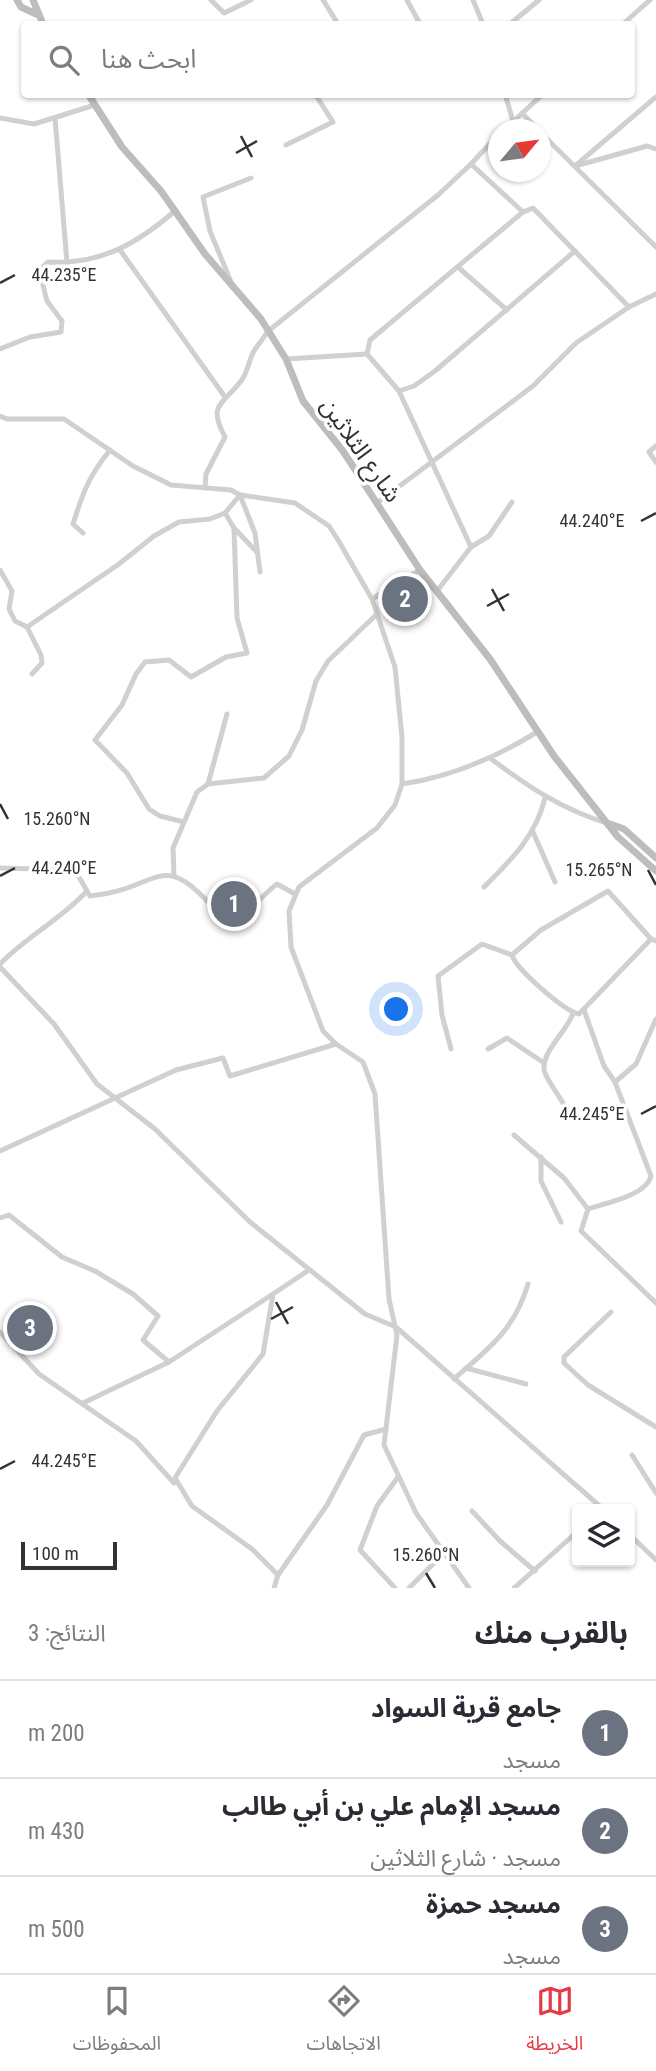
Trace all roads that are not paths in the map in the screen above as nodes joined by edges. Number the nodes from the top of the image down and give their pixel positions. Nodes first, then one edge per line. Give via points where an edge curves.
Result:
1 (17, 0) edge
2 (33, 0) edge
3 (211, 0) edge
4 (251, 0) edge
5 (323, 0) edge
6 (407, 0) edge
7 (473, 0) edge
8 (539, 0) edge
9 (650, 0) edge
10 (36, 14) junction
11 (41, 21) edge
12 (336, 21) edge
13 (418, 21) edge
14 (482, 21) edge
15 (514, 21) edge
16 (626, 21) edge
17 (656, 97) edge
18 (91, 98) edge
19 (318, 98) edge
20 (506, 98) edge
21 (539, 98) edge
22 (95, 105) junction
23 (522, 113) junction
24 (0, 118) edge
25 (55, 118) junction
26 (512, 119) edge
27 (515, 119) edge
28 (528, 119) edge
29 (551, 143) edge
30 (286, 145) dead end
31 (488, 146) edge
32 (656, 149) edge
33 (471, 164) junction
34 (575, 166) junction
35 (251, 178) dead end
36 (176, 210) junction
37 (523, 212) junction
38 (656, 247) edge
39 (120, 250) junction
40 (575, 251) junction
41 (67, 263) junction
42 (459, 268) junction
43 (232, 285) junction
44 (656, 294) edge
45 (629, 307) junction
46 (507, 310) junction
47 (267, 332) junction
48 (0, 349) edge
49 (368, 354) junction
50 (286, 359) junction
51 (399, 391) junction
52 (225, 397) junction
53 (0, 416) edge
54 (656, 446) edge
55 (110, 450) junction
56 (430, 461) junction
57 (656, 462) edge
58 (205, 488) junction
59 (240, 495) junction
60 (512, 502) dead end
61 (377, 503) junction
62 (225, 513) junction
63 (234, 528) junction
64 (83, 533) dead end
65 (471, 547) junction
66 (256, 551) junction
67 (0, 570) edge
68 (419, 570) junction
69 (260, 572) dead end
70 (436, 591) junction
71 (372, 600) junction
72 (377, 614) junction
73 (27, 627) junction
74 (32, 674) dead end
75 (227, 714) dead end
76 (537, 732) junction
77 (490, 758) junction
78 (402, 783) junction
79 (208, 785) junction
80 (545, 798) junction
81 (184, 822) junction
82 (610, 824) junction
83 (533, 832) junction
84 (656, 858) edge
85 (0, 868) edge
86 (656, 871) edge
87 (174, 876) junction
88 (555, 882) dead end
89 (484, 887) dead end
90 (86, 892) junction
91 (295, 894) junction
92 (654, 940) edge
93 (512, 955) junction
94 (0, 965) edge
95 (584, 1010) junction
96 (573, 1013) junction
97 (656, 1019) edge
98 (336, 1044) junction
99 (451, 1049) dead end
100 (488, 1049) dead end
101 (544, 1063) junction
102 (615, 1082) junction
103 (117, 1099) junction
104 (563, 1103) dead end
105 (514, 1135) dead end
106 (0, 1151) edge
107 (541, 1157) junction
108 (588, 1209) junction
109 (0, 1218) edge
110 (561, 1222) dead end
111 (309, 1270) junction
112 (528, 1284) dead end
113 (273, 1294) junction
114 (656, 1303) edge
115 (611, 1312) dead end
116 (396, 1327) junction
117 (0, 1332) edge
118 (169, 1362) junction
119 (466, 1368) junction
120 (454, 1378) junction
121 (526, 1384) dead end
122 (83, 1403) junction
123 (656, 1427) edge
124 (386, 1429) junction
125 (632, 1455) dead end
126 (398, 1478) junction
127 (184, 1493) junction
128 (656, 1493) edge
129 (596, 1504) edge
130 (472, 1511) dead end
131 (572, 1537) edge
132 (635, 1540) edge
133 (445, 1552) junction
134 (656, 1560) edge
135 (535, 1571) junction
136 (278, 1575) junction
137 (274, 1588) edge
138 (395, 1588) edge
139 (409, 1588) edge
140 (468, 1588) edge
141 (514, 1588) edge

1 - 10 street
2 - 10 street
3 - 4 street via 224,13
5 - 12 street
6 - 13 street
7 - 14 street
8 - 15 street
9 - 16 street
10 - 11 street
17 - 34 street
18 - 22 street, شارع الثلاثين
19 - 30 street via 333,122
20 - 26 street
21 - 23 street
22 - 25 street
22 - 36 street, شارع الثلاثين via 121,147
23 - 27 street
23 - 28 street
24 - 25 street via 29,124
25 - 41 street
29 - 34 street
31 - 33 street
32 - 34 street via 647,146
33 - 37 street
33 - 47 street
34 - 38 street
35 - 43 street via 202,197
36 - 39 street
36 - 43 street, شارع الثلاثين
37 - 40 street via 533,208
37 - 42 street
39 - 41 street
39 - 52 street
40 - 45 street
40 - 46 street
41 - 48 street via 48,262 39,270 47,300 62,321 61,332 30,337
42 - 46 street
42 - 49 street via 370,340
43 - 47 street, شارع الثلاثين
44 - 45 street
45 - 56 street via 576,343 533,386
46 - 51 street via 435,371
47 - 50 street, شارع الثلاثين
47 - 52 street via 241,383
49 - 50 street
49 - 51 street
50 - 61 street, شارع الثلاثين via 303,401 344,450
51 - 56 street
52 - 58 street via 216,421 225,437 206,474
53 - 55 street via 64,418
54 - 57 street via 649,453
55 - 58 street via 170,485
55 - 64 street via 81,494 73,524
56 - 61 street
56 - 65 street
58 - 59 street
59 - 62 street
59 - 66 street via 255,533
59 - 71 street via 274,498 310,511 330,526
60 - 65 street via 488,536
61 - 68 street, شارع الثلاثين
62 - 63 street
62 - 73 street via 179,522 154,536
63 - 66 street
63 - 81 street via 237,618 247,653 226,657 191,677 169,660 145,662 96,740 127,773 149,809
65 - 70 street
66 - 69 street
67 - 73 street via 12,591 9,609 15,621
68 - 70 street, شارع الثلاثين
68 - 71 street
70 - 76 street, شارع الثلاثين via 490,659
71 - 72 street
72 - 78 street via 395,667
72 - 79 street via 328,661 316,681 289,756 264,778
73 - 74 street via 42,663
75 - 79 street
76 - 77 street
76 - 82 street, شارع الثلاثين
77 - 78 street via 437,779
77 - 80 street
78 - 91 street via 396,804 377,828
79 - 81 street via 197,792
80 - 82 street
80 - 83 street
81 - 87 street via 173,848
82 - 84 street, شارع الثلاثين via 624,829
82 - 86 street, شارع الثلاثين
83 - 88 street
83 - 89 street
85 - 90 street via 68,870 79,877
87 - 90 street via 158,876 106,895
87 - 91 street via 200,891 222,918 244,914 277,884
90 - 94 street via 66,913 32,933
91 - 98 street via 289,911 291,947 323,1031
92 - 93 street via 608,891 541,930
92 - 95 street
93 - 96 street via 521,972
93 - 99 street via 482,944 438,976
94 - 103 street via 54,1024 97,1084
95 - 96 street
95 - 102 street via 604,1066
96 - 101 street
97 - 102 street via 636,1064
98 - 103 street via 230,1076 223,1058 176,1070
98 - 116 street via 363,1062 375,1094 389,1299
100 - 101 street via 507,1038
101 - 104 street
102 - 108 street via 650,1181 638,1191
103 - 106 street
103 - 111 street
105 - 107 street
107 - 108 street
107 - 110 street via 541,1181
108 - 114 street via 581,1231 587,1240
109 - 118 street via 9,1215 62,1257 133,1294 158,1316 143,1340
111 - 113 street
111 - 116 street via 365,1314
112 - 119 street via 519,1313 495,1343
113 - 118 street
113 - 127 street via 263,1354 217,1412 175,1478
115 - 123 street via 564,1357 564,1363 588,1385
116 - 120 street
116 - 124 street
117 - 122 street via 39,1374
118 - 122 street
119 - 120 street
119 - 121 street
120 - 129 street
122 - 127 street via 136,1441
124 - 126 street via 384,1445
124 - 136 street via 364,1435 327,1505
125 - 128 street
126 - 133 street via 416,1513
126 - 138 street via 377,1506 360,1550
127 - 136 street via 192,1506 252,1549
130 - 135 street
131 - 135 street
132 - 134 street
133 - 139 street
133 - 140 street
135 - 141 street
136 - 137 street

